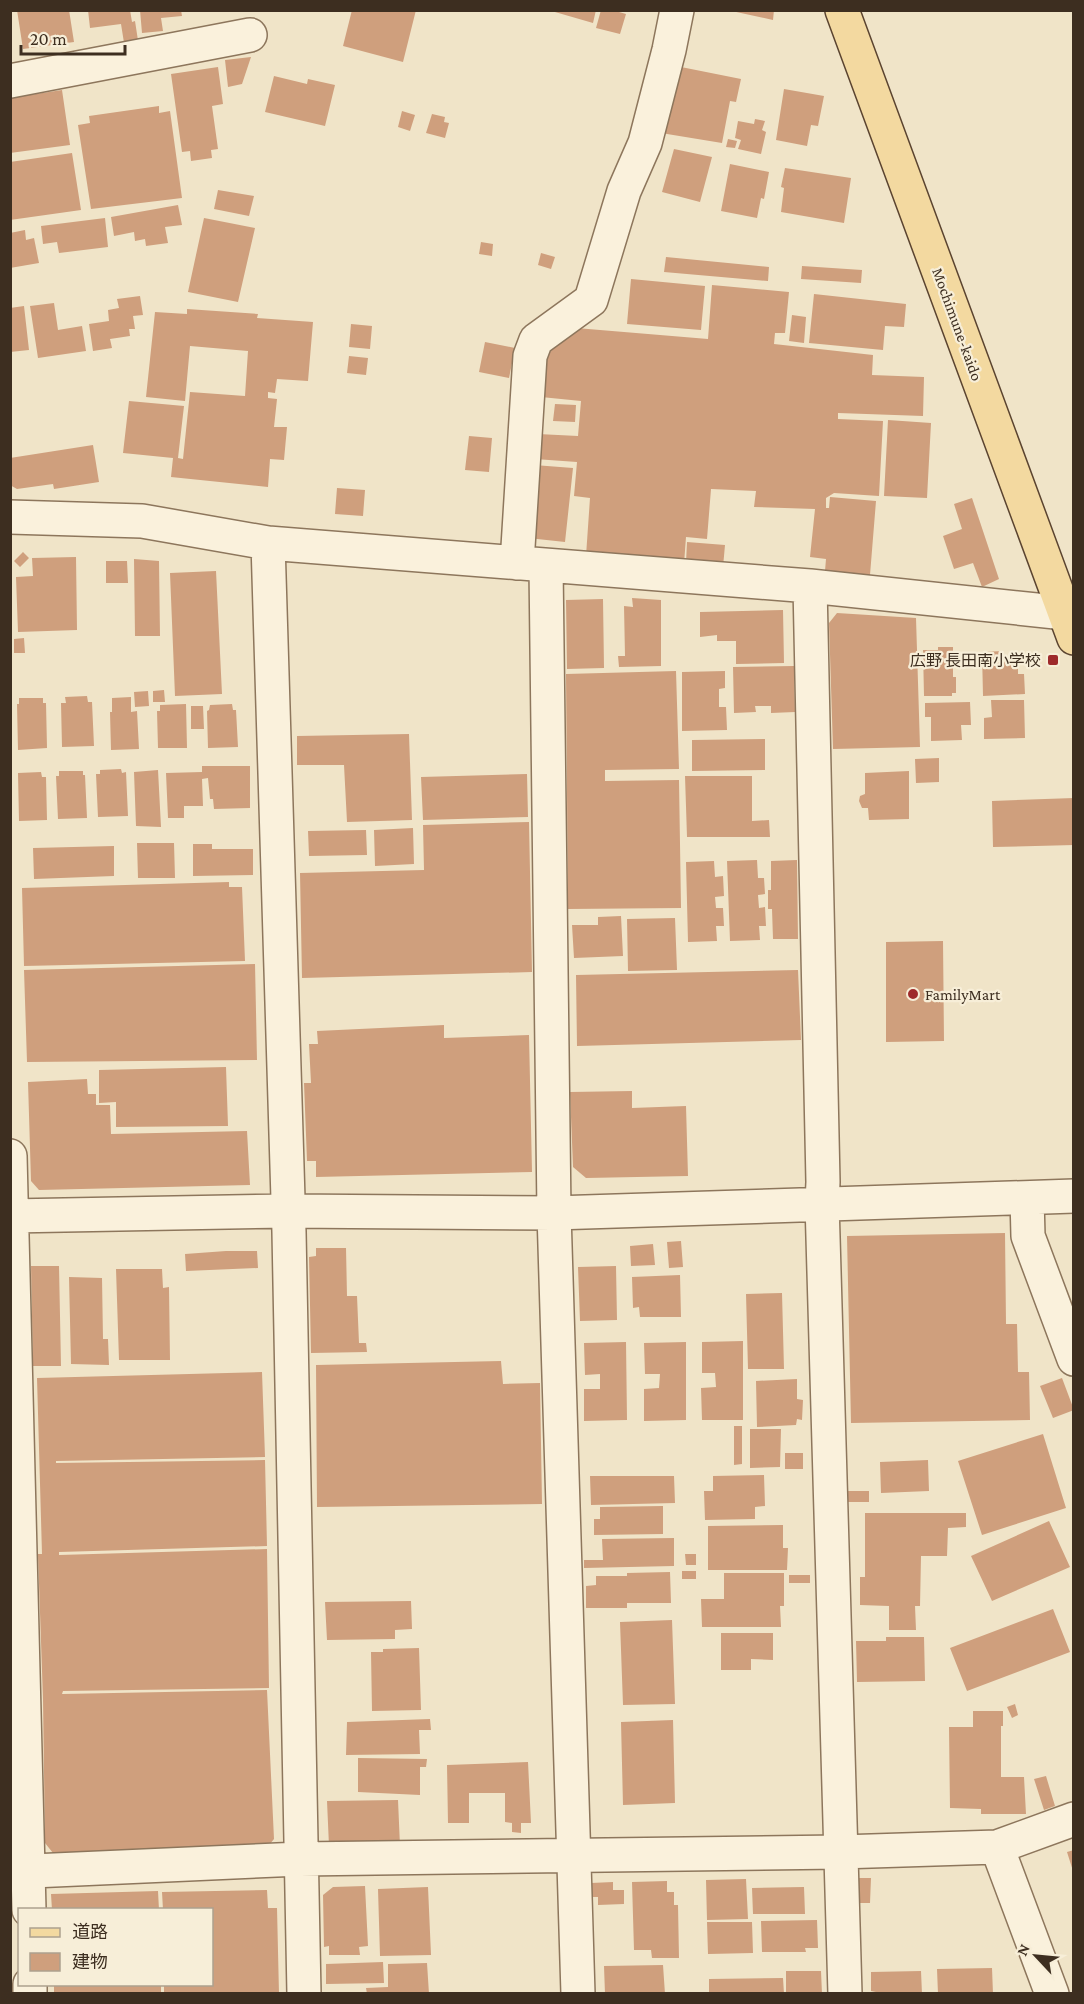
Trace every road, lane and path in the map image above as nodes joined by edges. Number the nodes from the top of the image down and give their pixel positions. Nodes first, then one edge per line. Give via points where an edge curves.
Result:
1 (677, 10) edge
2 (842, 10) edge
3 (250, 35) dead end
4 (10, 81) edge
5 (10, 517) edge
6 (268, 543) junction
7 (532, 564) junction
8 (810, 586) junction
9 (1070, 627) edge
10 (10, 1156) edge
11 (1074, 1196) edge
12 (1027, 1198) junction
13 (822, 1203) junction
14 (288, 1211) junction
15 (554, 1213) junction
16 (11, 1216) edge
17 (1074, 1359) edge
18 (1074, 1819) edge
19 (997, 1847) junction
20 (840, 1852) junction
21 (574, 1855) junction
22 (300, 1859) junction
23 (19, 1872) edge
24 (28, 1908) edge
25 (304, 1994) edge
26 (578, 1994) edge
27 (844, 1994) edge
28 (1052, 1994) edge

1 - 7 street via 645,143 624,191 591,300 536,340 530,356
2 - 9 main road, Mochimune-kaido
3 - 4 street
5 - 6 street via 142,521
6 - 7 street
6 - 14 street
7 - 8 street
7 - 15 street
8 - 9 street
8 - 13 street
10 - 16 street
11 - 12 street
12 - 13 street
12 - 17 street via 1028,1236
13 - 15 street
13 - 20 street
14 - 15 street
14 - 16 street
14 - 22 street
15 - 21 street
16 - 23 street
18 - 19 street
19 - 20 street
19 - 28 street
20 - 21 street
20 - 27 street
21 - 22 street
21 - 26 street
22 - 23 street
22 - 25 street
23 - 24 street

